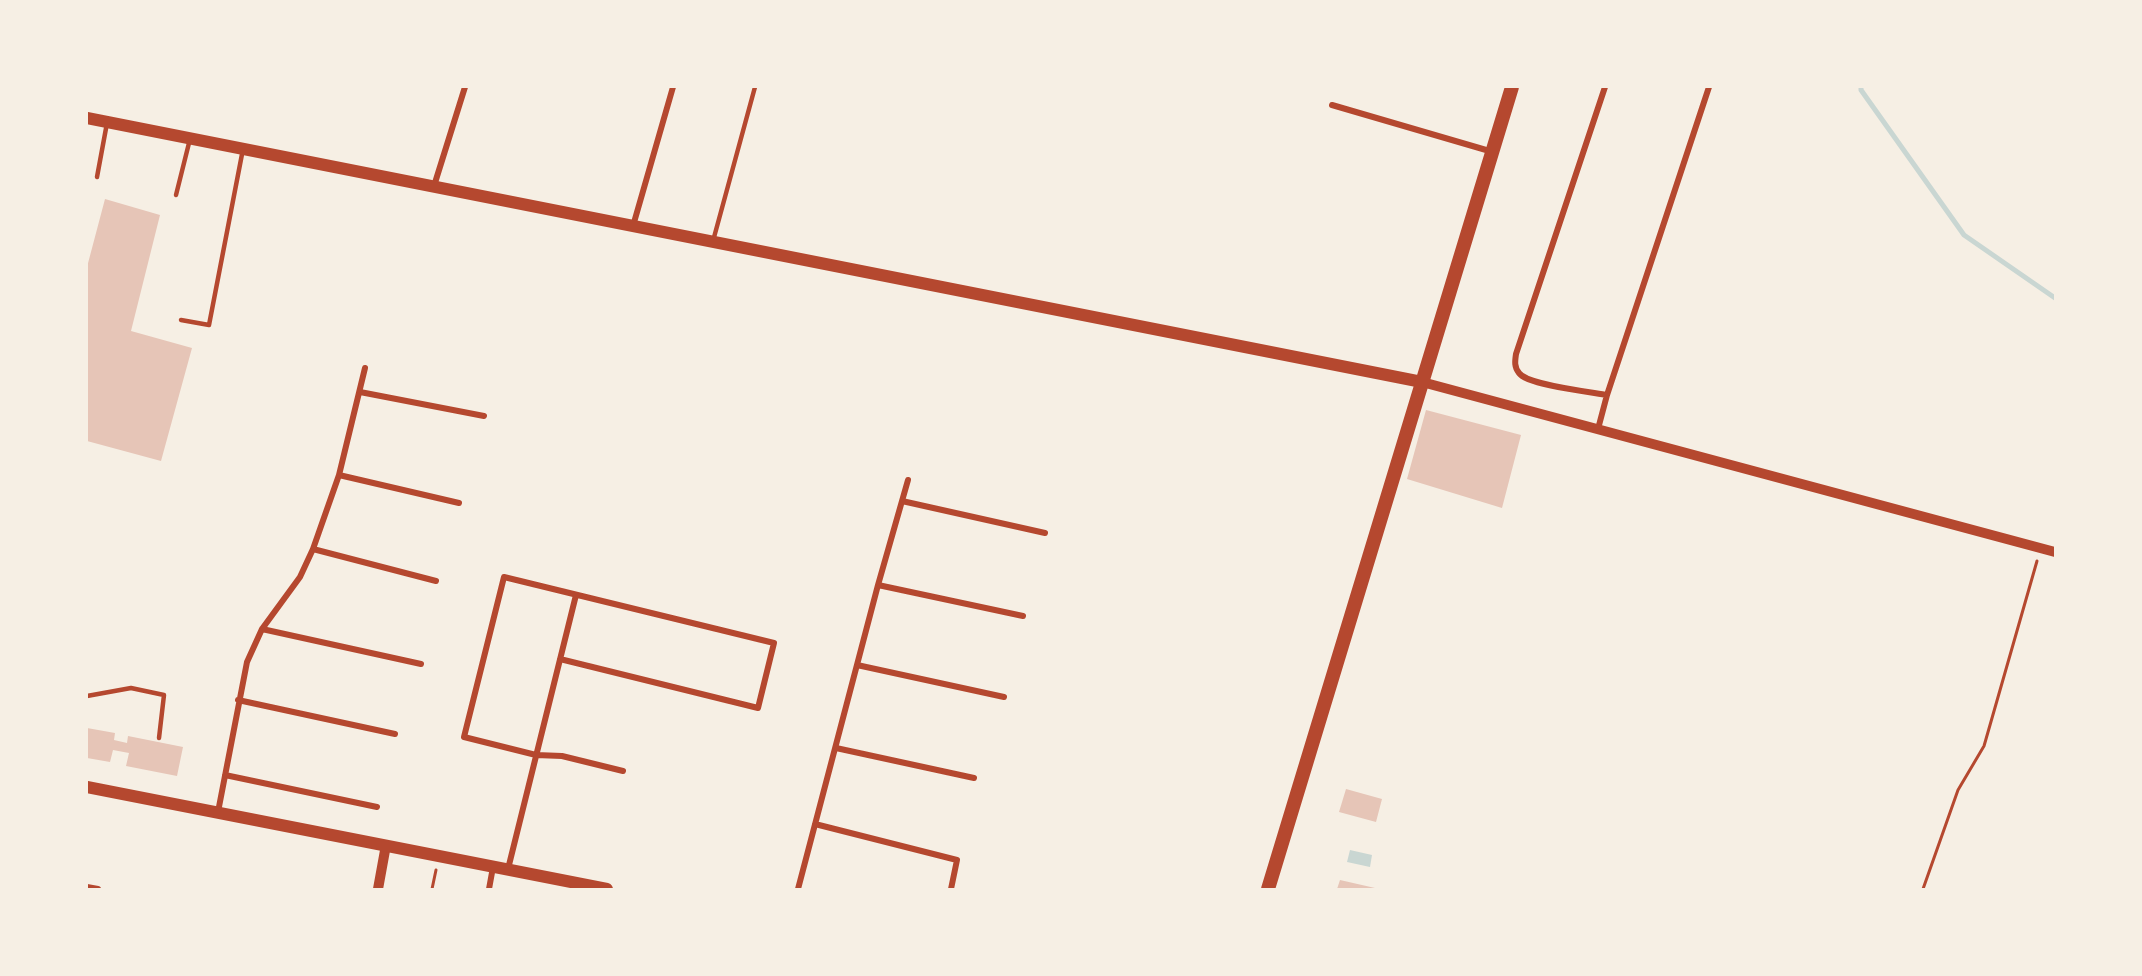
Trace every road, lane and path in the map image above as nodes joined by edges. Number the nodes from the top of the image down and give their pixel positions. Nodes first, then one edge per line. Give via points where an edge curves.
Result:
1 (465, 87) edge
2 (673, 87) edge
3 (755, 87) edge
4 (1512, 87) edge
5 (1605, 87) edge
6 (1709, 87) edge
7 (1332, 105) dead end
8 (87, 118) edge
9 (107, 122) junction
10 (190, 138) junction
11 (243, 149) junction
12 (1493, 152) junction
13 (97, 177) dead end
14 (434, 187) junction
15 (176, 195) dead end
16 (633, 226) junction
17 (713, 242) junction
18 (181, 320) dead end
19 (365, 368) dead end
20 (1422, 382) junction
21 (360, 392) junction
22 (1607, 395) junction
23 (484, 416) dead end
24 (1598, 429) junction
25 (339, 475) junction
26 (908, 480) dead end
27 (902, 501) junction
28 (459, 503) dead end
29 (1045, 532) dead end
30 (2041, 548) junction
31 (313, 549) junction
32 (2055, 552) edge
33 (436, 580) dead end
34 (879, 585) junction
35 (576, 595) junction
36 (1023, 615) dead end
37 (262, 629) junction
38 (560, 659) junction
39 (421, 664) dead end
40 (857, 665) junction
41 (87, 696) edge
42 (1004, 697) dead end
43 (238, 700) junction
44 (395, 734) dead end
45 (159, 738) dead end
46 (836, 748) junction
47 (536, 755) junction
48 (623, 771) dead end
49 (225, 775) junction
50 (974, 778) dead end
51 (87, 788) edge
52 (376, 807) dead end
53 (218, 812) junction
54 (815, 824) junction
55 (386, 845) junction
56 (439, 856) junction
57 (494, 867) junction
58 (508, 869) junction
59 (87, 887) edge
60 (589, 887) edge
61 (98, 889) edge
62 (378, 889) edge
63 (432, 889) edge
64 (489, 889) edge
65 (607, 889) edge
66 (798, 889) edge
67 (951, 889) edge
68 (1268, 889) edge
69 (1923, 889) edge

1 - 14 street
2 - 16 street
3 - 17 lane
4 - 12 main road
5 - 22 street via 1515,364 1525,378
6 - 22 street
7 - 12 street
8 - 9 main road
9 - 10 main road
9 - 13 lane
10 - 11 main road
10 - 15 lane
11 - 14 main road
11 - 18 lane via 209,325
12 - 20 main road
14 - 16 main road
16 - 17 main road
17 - 20 main road
19 - 21 street
20 - 24 street
20 - 68 main road
21 - 23 street
21 - 25 street
22 - 24 street
24 - 30 street
25 - 28 street
25 - 31 street
26 - 27 street
27 - 29 street
27 - 34 street
30 - 32 street
30 - 69 path via 1984,746 1958,790
31 - 33 street
31 - 37 street via 300,578
34 - 36 street
34 - 40 street
35 - 38 street
35 - 38 street via 774,643 761,697 758,708
35 - 47 street via 504,577 464,737
37 - 39 street
37 - 43 street via 247,662
38 - 47 street
40 - 42 street
40 - 46 street
41 - 45 lane via 131,688 164,695
43 - 44 street
43 - 49 street
46 - 50 street
46 - 54 street
47 - 48 street via 562,756
47 - 58 street
49 - 52 street
49 - 53 street
51 - 53 main road
53 - 55 main road
54 - 66 street
54 - 67 street via 957,860
55 - 56 main road
55 - 62 street
56 - 57 main road
56 - 63 path
57 - 58 main road
57 - 64 street
58 - 60 main road
59 - 61 street
60 - 65 main road

